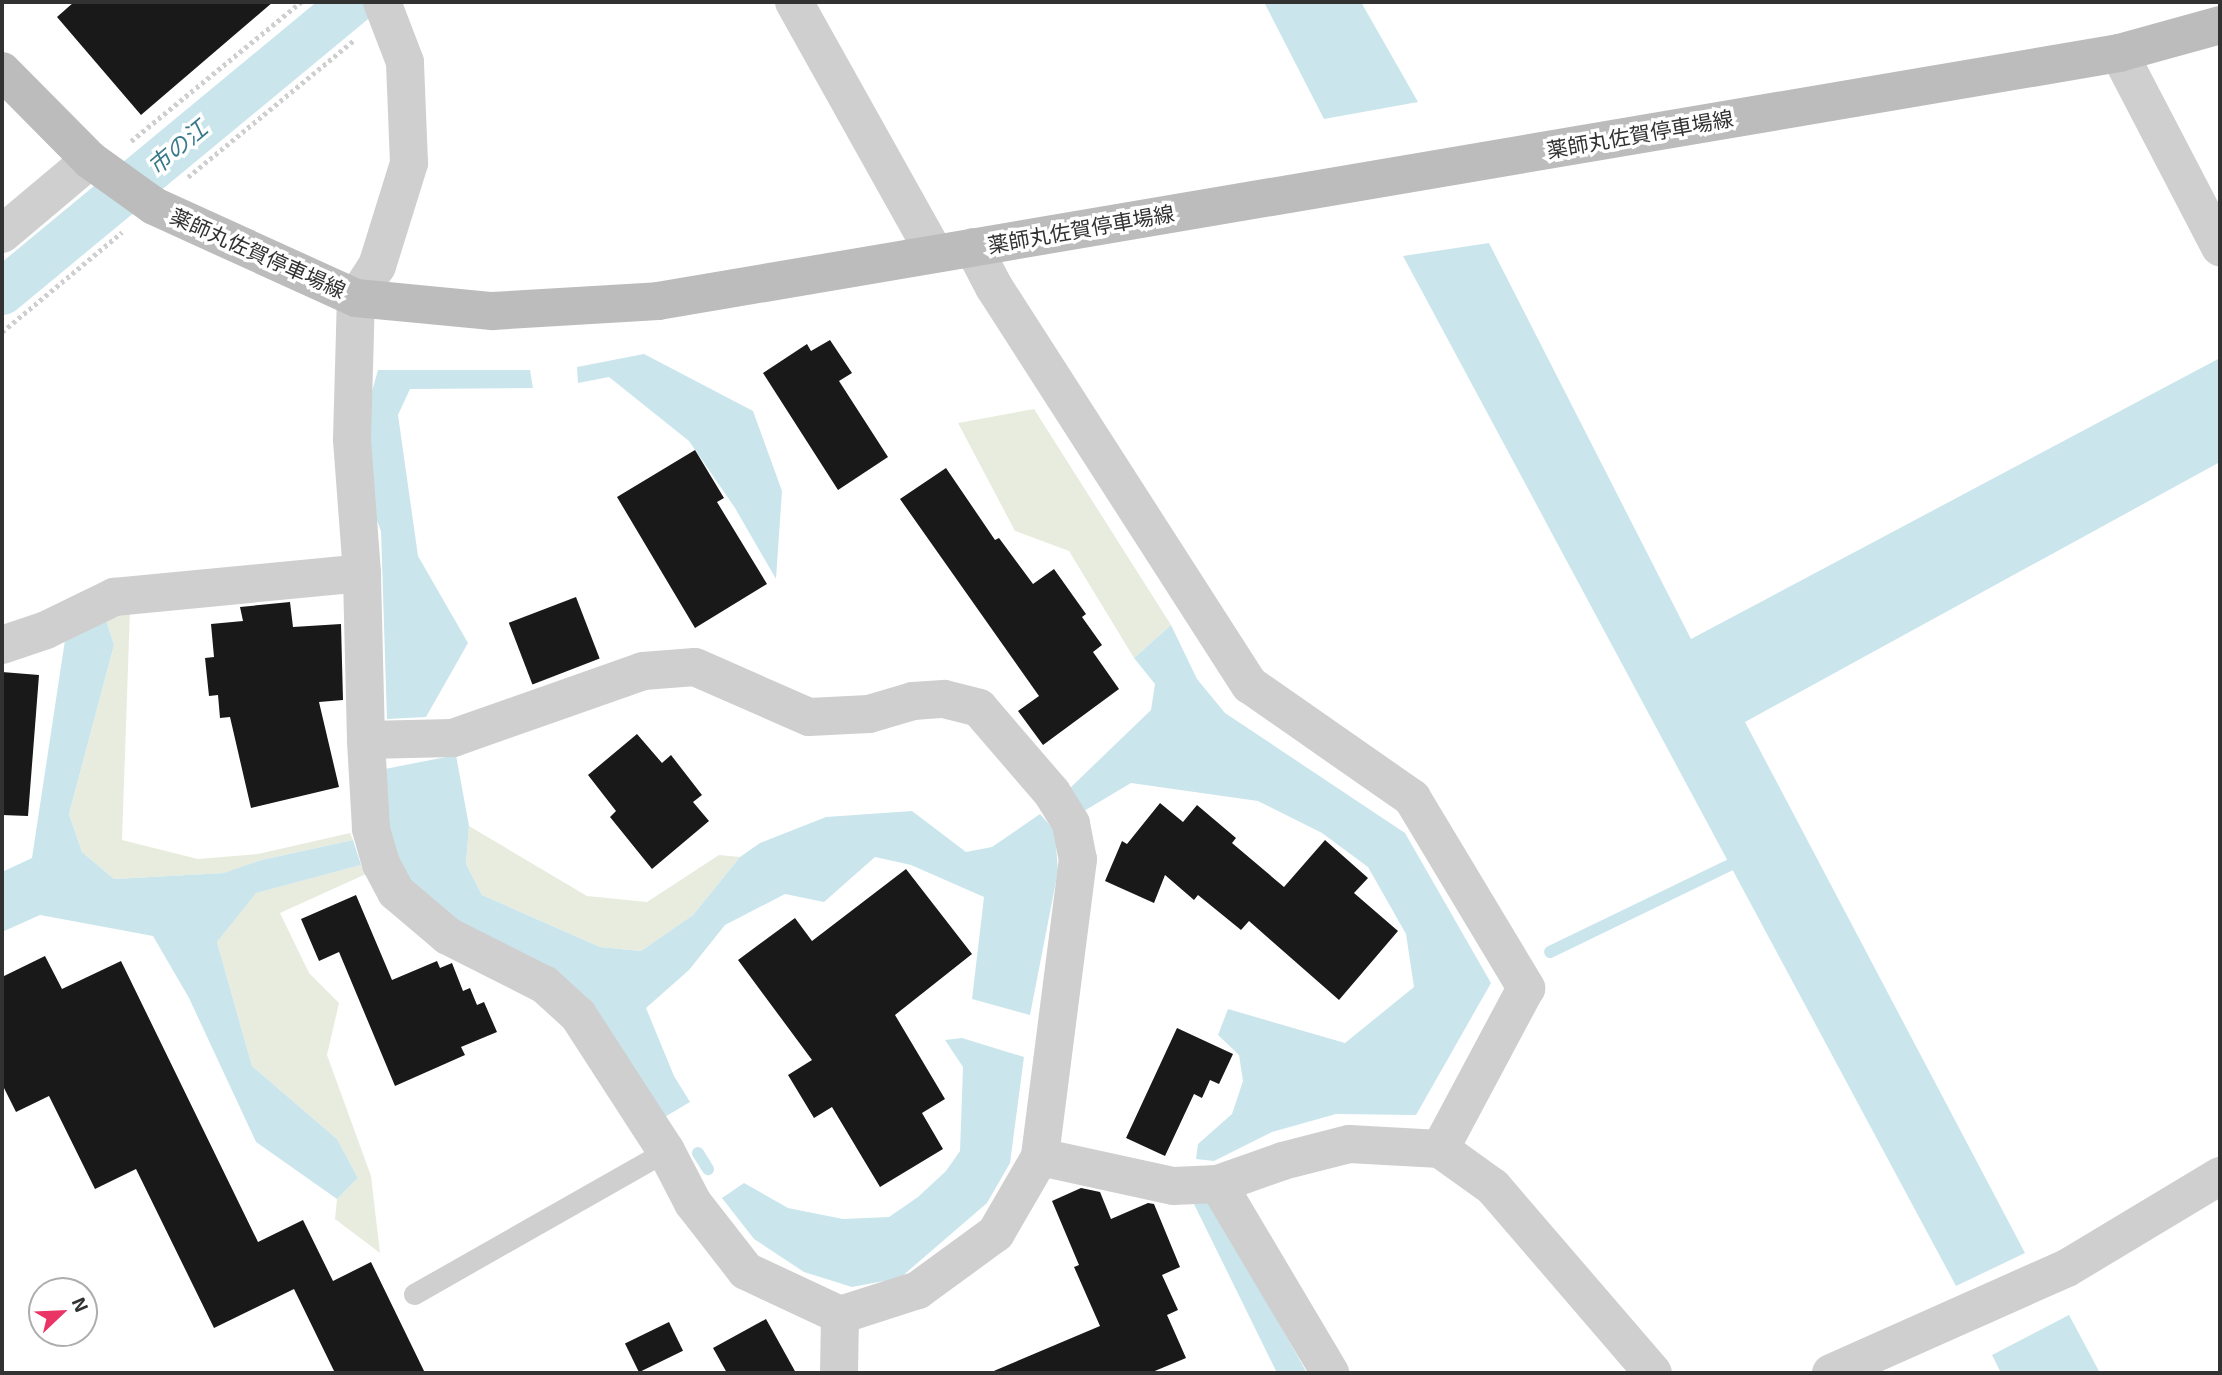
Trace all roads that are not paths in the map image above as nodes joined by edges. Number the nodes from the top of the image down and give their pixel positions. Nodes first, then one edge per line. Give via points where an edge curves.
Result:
1 (794, 2) edge
2 (385, 7) edge
3 (2220, 25) edge
4 (2119, 53) junction
5 (2, 71) edge
6 (106, 157) junction
7 (2, 234) edge
8 (973, 247) junction
9 (2220, 247) edge
10 (934, 253) junction
11 (356, 298) junction
12 (362, 573) junction
13 (2, 645) edge
14 (366, 740) junction
15 (1440, 1149) junction
16 (667, 1151) junction
17 (1040, 1157) junction
18 (2220, 1176) edge
19 (1218, 1184) junction
20 (414, 1294) dead end
21 (840, 1315) junction
22 (839, 1373) edge
23 (1330, 1373) edge
24 (1653, 1373) edge
25 (1831, 1373) edge

1 - 10 street
2 - 11 street via 405,62 409,163 377,266
3 - 4 main road, 薬師丸佐賀停車場線
4 - 8 main road, 薬師丸佐賀停車場線
4 - 9 street
5 - 6 main road, 薬師丸佐賀停車場線
6 - 7 street
6 - 11 main road, 薬師丸佐賀停車場線 via 154,205
8 - 10 main road, 薬師丸佐賀停車場線
8 - 15 street via 994,287 1250,685 1412,797 1527,988
10 - 11 main road, 薬師丸佐賀停車場線 via 658,301 492,311
11 - 12 street via 352,439
12 - 13 street via 114,597 46,630
12 - 14 street
14 - 16 street via 376,846 396,892 448,936 545,985 578,1015
14 - 17 street via 453,738 643,671 695,667 809,717 869,714 913,701 944,699 979,708 1061,808 1078,859
15 - 19 street via 1349,1144
15 - 24 street via 1493,1187
16 - 20 lane
16 - 21 street via 693,1203 746,1271
17 - 19 street via 1173,1186
17 - 21 street via 996,1233 918,1290
18 - 25 street via 2067,1268
19 - 23 street
21 - 22 street

